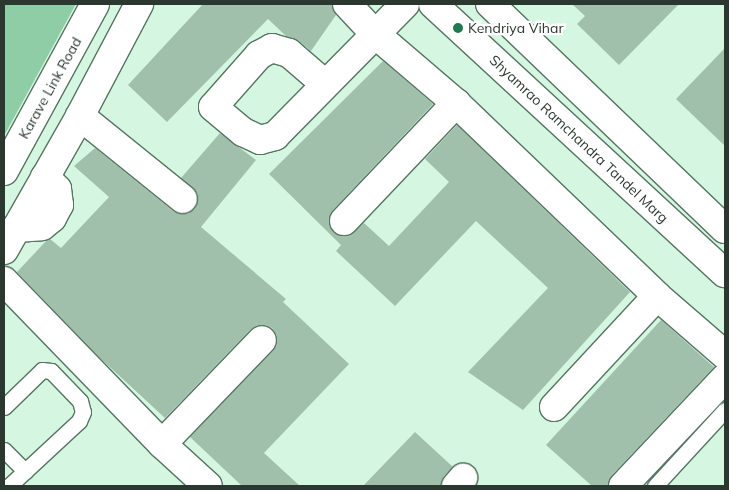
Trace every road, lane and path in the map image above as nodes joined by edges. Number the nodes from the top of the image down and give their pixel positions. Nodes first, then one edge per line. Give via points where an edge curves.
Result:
1 (95, 4) edge
2 (139, 4) edge
3 (347, 4) edge
4 (405, 4) edge
5 (433, 4) edge
6 (490, 4) edge
7 (374, 33) junction
8 (325, 84) dead end
9 (456, 103) junction
10 (80, 116) junction
11 (4, 171) edge
12 (183, 199) dead end
13 (344, 220) dead end
14 (725, 229) edge
15 (10, 239) edge
16 (725, 274) edge
17 (4, 281) edge
18 (657, 296) junction
19 (262, 340) dead end
20 (725, 355) edge
21 (725, 378) edge
22 (4, 407) edge
23 (554, 408) dead end
24 (725, 410) edge
25 (162, 444) junction
26 (4, 450) edge
27 (25, 471) junction
28 (9, 486) edge
29 (208, 486) edge
30 (623, 486) edge
31 (655, 486) edge

1 - 11 street, Karave Link Road
2 - 10 street
3 - 7 street
4 - 7 street
5 - 16 street, Shyamrao Ramchandra Tandel Marg
6 - 14 street
7 - 8 street
7 - 9 street
9 - 13 street
9 - 18 street
10 - 12 street
10 - 15 street
17 - 25 street
18 - 20 street
18 - 23 street
19 - 25 street
21 - 30 street
22 - 27 lane via 42,370 51,371 80,401 83,412 79,421
24 - 31 lane
25 - 29 street
26 - 27 lane
27 - 28 lane

